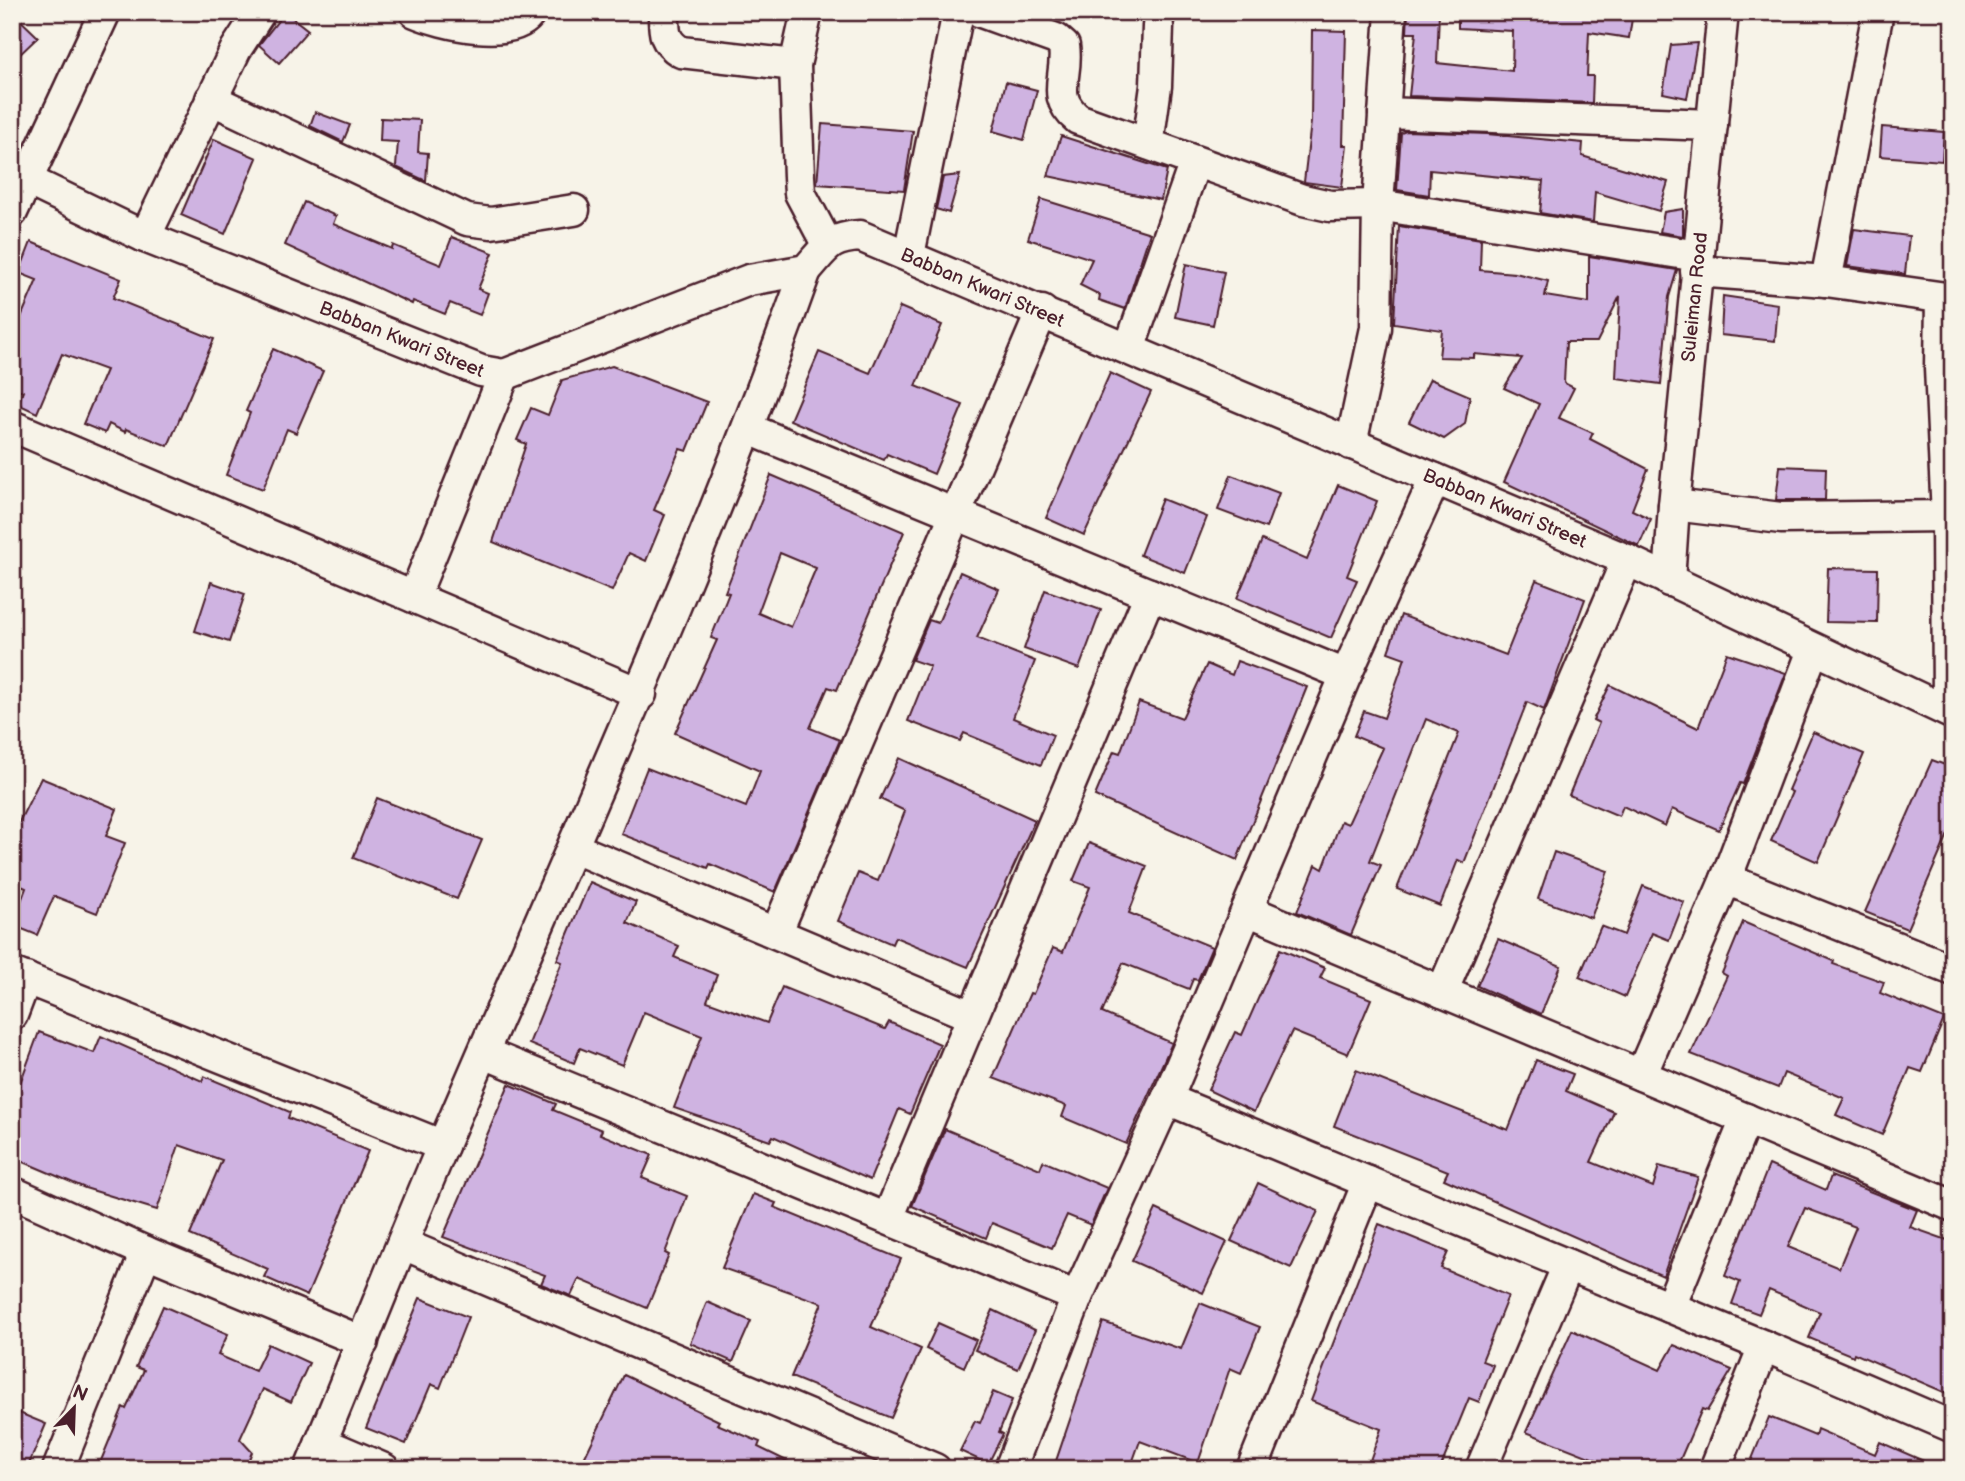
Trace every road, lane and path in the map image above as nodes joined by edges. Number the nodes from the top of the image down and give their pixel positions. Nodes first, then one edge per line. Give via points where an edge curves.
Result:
1 (105, 12) edge
2 (260, 12) edge
3 (415, 12) edge
4 (531, 12) edge
5 (664, 12) edge
6 (807, 12) edge
7 (958, 12) edge
8 (981, 12) edge
9 (1391, 12) edge
10 (1723, 12) edge
11 (1878, 12) edge
12 (1158, 26) dead end
13 (795, 65) junction
14 (211, 99) junction
15 (1384, 113) junction
16 (1712, 125) junction
17 (1148, 144) junction
18 (1195, 162) junction
19 (19, 172) edge
20 (1378, 205) junction
21 (574, 210) dead end
22 (12, 212) edge
23 (145, 237) junction
24 (827, 244) junction
25 (909, 256) junction
26 (1697, 264) junction
27 (806, 271) junction
28 (1826, 281) junction
29 (1947, 298) edge
30 (1042, 311) junction
31 (1129, 349) junction
32 (504, 375) junction
33 (12, 426) edge
34 (749, 429) junction
35 (1351, 444) junction
36 (1435, 479) junction
37 (1674, 505) junction
38 (954, 514) junction
39 (1947, 516) junction
40 (1627, 560) junction
41 (1950, 580) edge
42 (1669, 581) junction
43 (1150, 594) junction
44 (414, 597) junction
45 (1812, 650) junction
46 (1346, 675) junction
47 (641, 694) junction
48 (1951, 713) edge
49 (573, 848) junction
50 (1726, 879) junction
51 (1247, 910) junction
52 (777, 932) junction
53 (1953, 970) edge
54 (19, 975) edge
55 (1442, 992) junction
56 (12, 1015) edge
57 (972, 1016) junction
58 (484, 1053) junction
59 (1642, 1075) junction
60 (1167, 1099) junction
61 (1746, 1119) junction
62 (443, 1146) junction
63 (1368, 1182) junction
64 (12, 1192) edge
65 (1953, 1206) edge
66 (888, 1218) junction
67 (403, 1244) junction
68 (146, 1252) junction
69 (1567, 1265) junction
70 (1077, 1297) junction
71 (1670, 1307) junction
72 (363, 1342) junction
73 (1764, 1346) junction
74 (1953, 1427) edge
75 (316, 1455) edge
76 (58, 1469) edge
77 (384, 1469) edge
78 (936, 1469) edge
79 (1010, 1469) edge
80 (1252, 1469) edge
81 (1481, 1469) edge
82 (1715, 1469) edge

1 - 19 street
2 - 14 street
3 - 4 street via 443,22 489,28 514,25
5 - 13 street via 664,36 681,52
6 - 13 street
7 - 25 street
8 - 17 street via 1056,39 1064,46 1061,98 1066,110 1078,119
9 - 15 street
10 - 16 street, Suleiman Road
11 - 28 street
12 - 17 street
13 - 24 street via 800,193
14 - 21 street via 467,220 491,223
14 - 23 street
15 - 16 street
15 - 20 street
16 - 26 street, Suleiman Road
17 - 18 street
18 - 20 street via 1303,200 1329,206
18 - 31 street
19 - 22 street
19 - 23 street, Babban Kwari Street
20 - 26 street
20 - 35 street via 1376,328
23 - 32 street, Babban Kwari Street via 481,371
24 - 25 street, Babban Kwari Street via 841,237 860,236
24 - 27 street
25 - 30 street, Babban Kwari Street
26 - 28 street
26 - 37 street, Suleiman Road
27 - 32 street, Babban Kwari Street via 749,280
27 - 34 street
28 - 29 street
29 - 39 street via 1940,368
30 - 31 street, Babban Kwari Street
30 - 38 street
31 - 35 street, Babban Kwari Street
32 - 44 street
33 - 44 street
34 - 38 street
34 - 47 street
35 - 36 street, Babban Kwari Street
36 - 40 street, Babban Kwari Street
36 - 46 street
37 - 39 street via 1781,518
37 - 42 street, Suleiman Road
38 - 43 street
38 - 52 street
39 - 41 street
40 - 42 street, Babban Kwari Street
40 - 55 street
41 - 48 street
42 - 45 street, Babban Kwari Street
43 - 46 street
43 - 57 street
44 - 47 street
45 - 48 street, Babban Kwari Street
45 - 50 street
46 - 51 street
47 - 49 street
49 - 52 street
49 - 58 street
50 - 53 street
50 - 59 street
51 - 55 street
51 - 60 street
52 - 57 street
54 - 56 street
54 - 62 street
55 - 59 street
57 - 66 street
58 - 62 street
58 - 66 street
59 - 61 street
60 - 63 street
60 - 70 street
61 - 65 street
61 - 71 street
62 - 67 street
63 - 69 street
63 - 80 street
64 - 68 street
66 - 70 street
67 - 72 street
67 - 78 street
68 - 72 street
68 - 76 street
69 - 71 street
69 - 81 street
70 - 79 street
71 - 73 street
72 - 75 street
73 - 74 street
73 - 82 street
75 - 77 street

